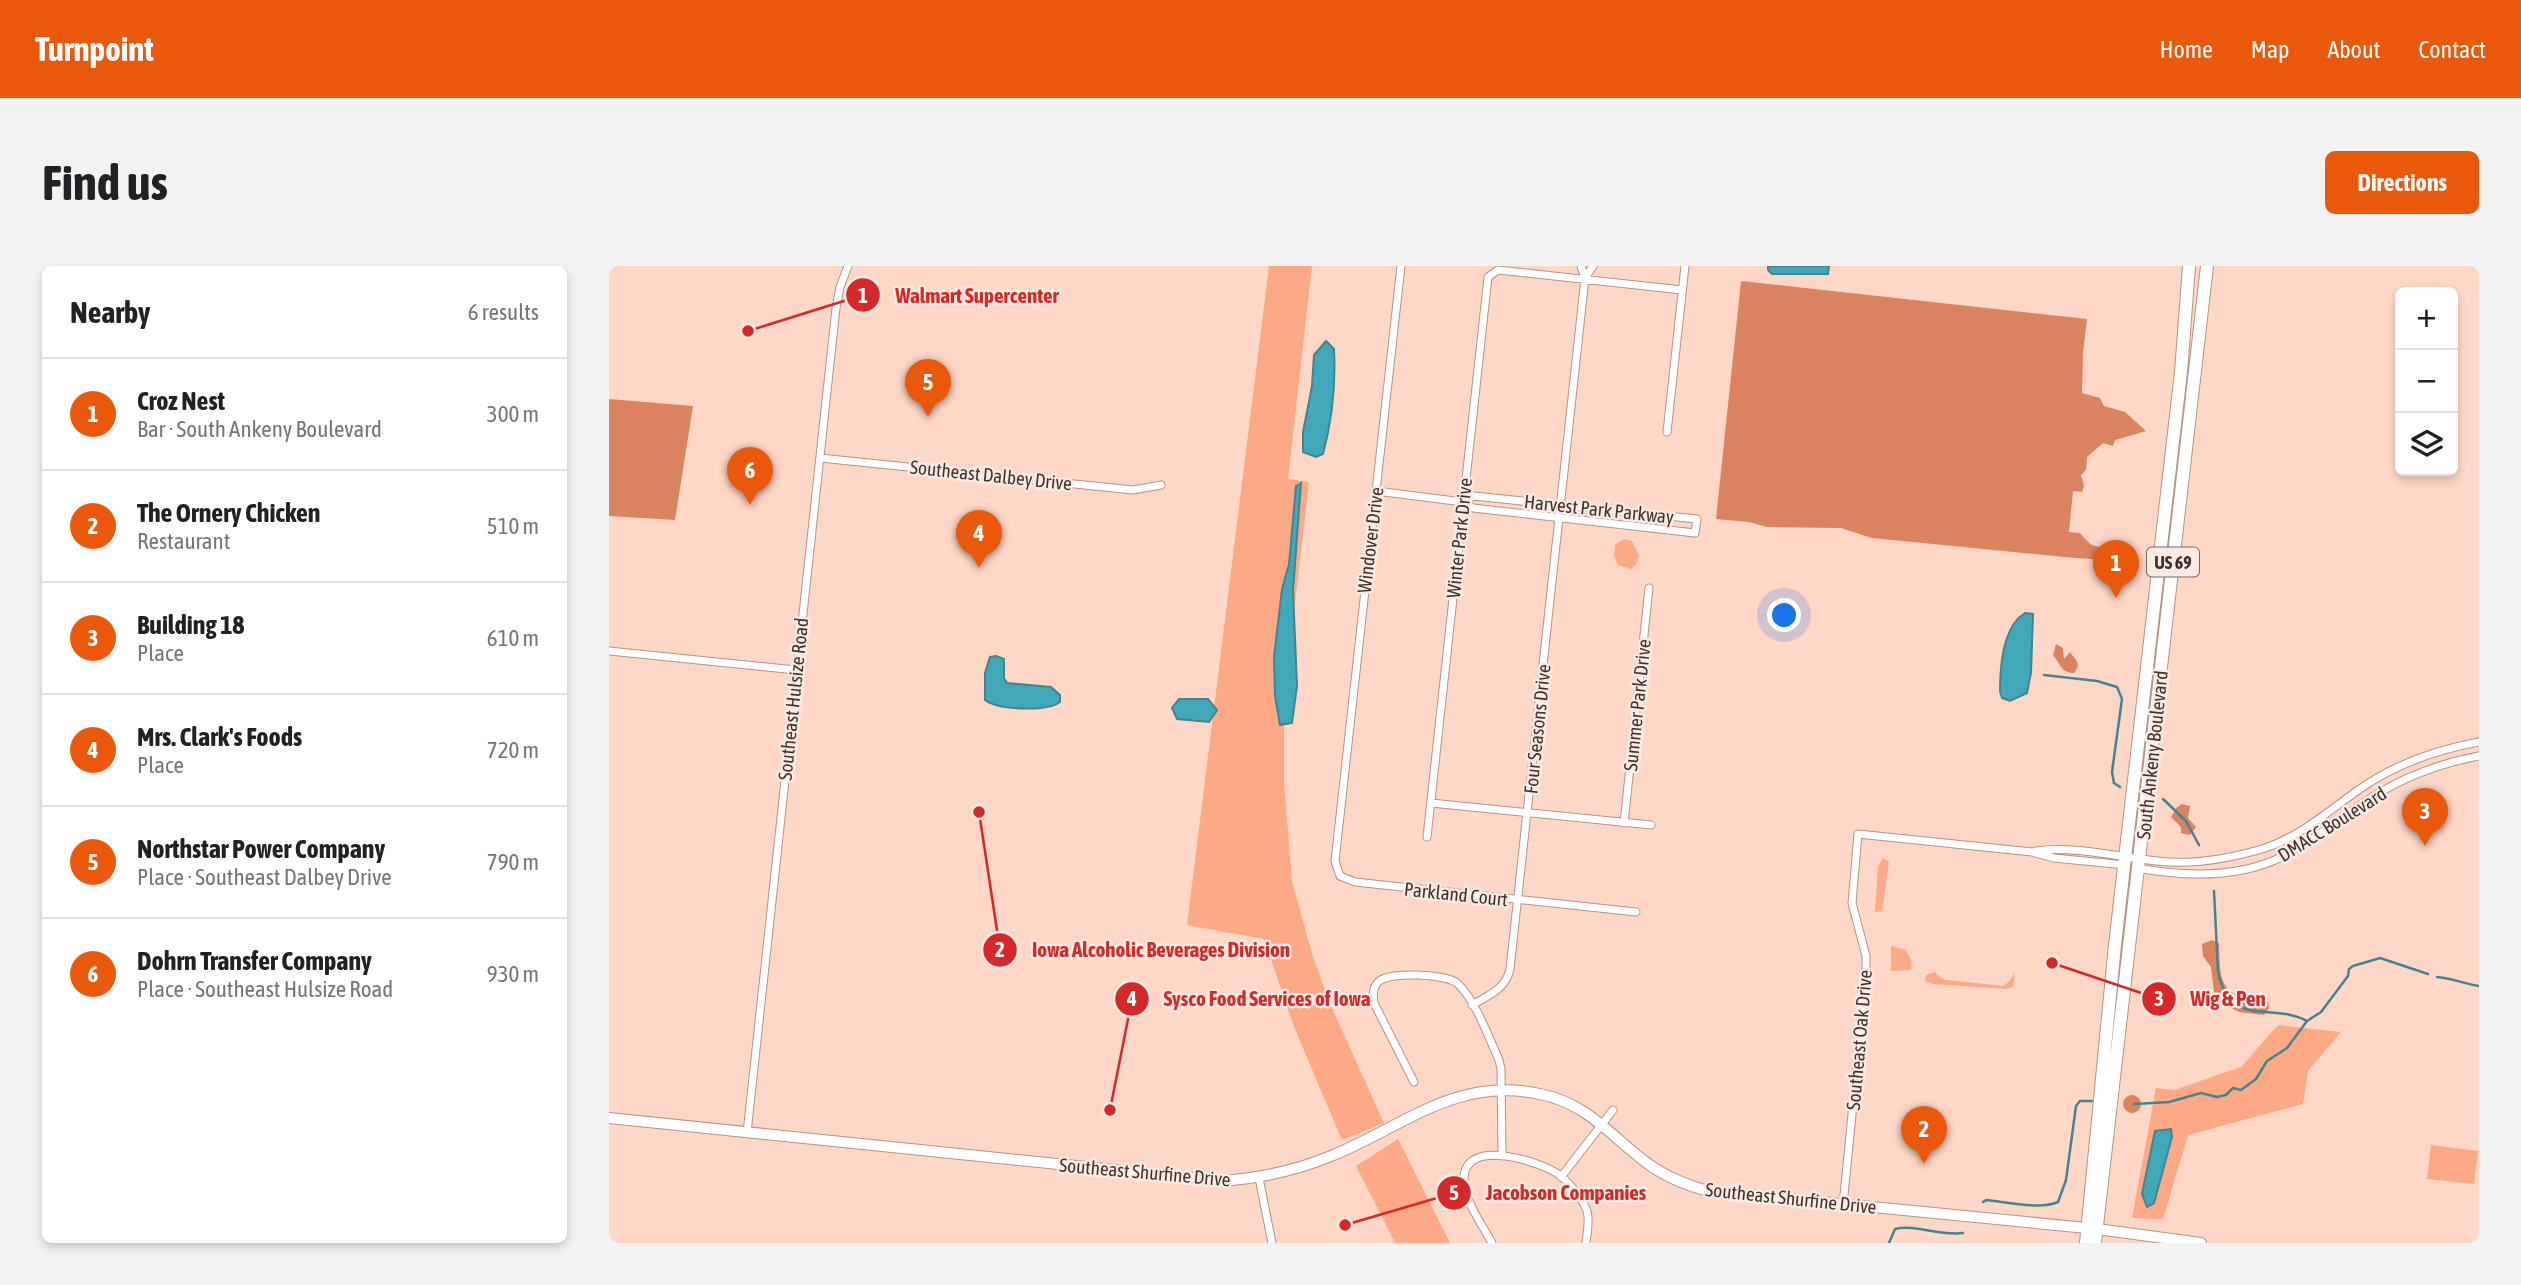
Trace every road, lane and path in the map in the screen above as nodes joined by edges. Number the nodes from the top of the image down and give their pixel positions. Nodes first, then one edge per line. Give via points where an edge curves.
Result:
1 (848, 266) edge
2 (1401, 266) edge
3 (1581, 266) edge
4 (1593, 266) edge
5 (1685, 266) edge
6 (2189, 266) edge
7 (2207, 266) edge
8 (1585, 278) junction
9 (1682, 290) junction
10 (1667, 432) dead end
11 (820, 458) junction
12 (1161, 485) dead end
13 (1376, 491) junction
14 (1462, 502) junction
15 (1560, 505) junction
16 (1560, 519) junction
17 (2161, 549) junction
18 (2174, 551) junction
19 (1649, 588) dead end
20 (609, 651) edge
21 (796, 670) junction
22 (2479, 742) edge
23 (2479, 756) edge
24 (1431, 803) junction
25 (1340, 813) joint
26 (1528, 815) junction
27 (1624, 823) junction
28 (1651, 825) dead end
29 (1427, 837) dead end
30 (2125, 861) junction
31 (2140, 864) junction
32 (1517, 901) junction
33 (1636, 912) dead end
34 (1472, 1004) junction
35 (1414, 1082) dead end
36 (1501, 1089) junction
37 (1613, 1110) dead end
38 (609, 1118) edge
39 (1603, 1124) junction
40 (747, 1133) junction
41 (1502, 1156) junction
42 (1562, 1177) junction
43 (1259, 1178) junction
44 (1843, 1205) junction
45 (2092, 1229) junction
46 (1272, 1243) edge
47 (1492, 1243) edge
48 (1586, 1243) edge
49 (2086, 1243) edge
50 (2095, 1243) edge
51 (2201, 1243) edge

1 - 11 street, Southeast Hulsize Road via 839,287
2 - 13 street, Windover Drive
3 - 8 street, Four Seasons Drive
4 - 8 street, Four Seasons Drive
5 - 9 street
6 - 17 main road, South Ankeny Boulevard / US 69
7 - 18 main road, South Ankeny Boulevard / US 69
8 - 9 street
8 - 14 street, Winter Park Drive via 1498,270 1490,274
8 - 15 street, Four Seasons Drive
9 - 10 street
11 - 12 street, Southeast Dalbey Drive via 1133,490
11 - 21 street, Southeast Hulsize Road
13 - 14 street, Harvest Park Parkway
13 - 25 street, Windover Drive
14 - 15 street, Harvest Park Parkway via 1474,496
14 - 16 street, Harvest Park Parkway via 1473,508
14 - 24 street, Winter Park Drive
15 - 16 street, Four Seasons Drive
15 - 16 street, Harvest Park Parkway via 1697,519 1695,533
16 - 26 street, Four Seasons Drive
17 - 18 main road
17 - 30 main road, South Ankeny Boulevard / US 69
18 - 31 main road, South Ankeny Boulevard / US 69
19 - 27 street, Summer Park Drive
20 - 21 street
21 - 40 street, Southeast Hulsize Road
22 - 31 street, DMACC Boulevard via 2390,771 2308,827 2266,847 2201,861
23 - 31 street, DMACC Boulevard via 2395,785 2272,861 2200,873
24 - 26 street
24 - 29 street, Winter Park Drive
25 - 32 street, Parkland Court via 1335,861 1340,876 1347,880
26 - 27 street
26 - 32 street, Four Seasons Drive
27 - 28 street
30 - 31 street
30 - 44 street, Southeast Oak Drive via 2066,850 2032,852 1858,834 1851,902 1866,973
30 - 45 main road, South Ankeny Boulevard / US 69
31 - 45 main road, South Ankeny Boulevard / US 69
32 - 33 street, Parkland Court
32 - 34 street, Four Seasons Drive via 1508,975 1498,990
34 - 35 street via 1456,982 1445,978 1395,975 1377,983 1374,1003
34 - 36 street via 1499,1060
36 - 39 street, Southeast Shurfine Drive via 1549,1096
36 - 41 street
36 - 43 street, Southeast Shurfine Drive via 1440,1102 1332,1156
37 - 39 street
38 - 40 street, Southeast Shurfine Drive
39 - 42 street
39 - 44 street, Southeast Shurfine Drive via 1651,1166 1693,1187
40 - 43 street, Southeast Shurfine Drive via 1223,1181
41 - 42 street via 1532,1162
41 - 47 street via 1483,1156 1465,1171 1469,1200
42 - 48 street via 1588,1214
43 - 46 street
44 - 45 street, Southeast Shurfine Drive
45 - 49 main road, South Ankeny Boulevard / US 69
45 - 50 main road, South Ankeny Boulevard / US 69
45 - 51 street, Southeast Shurfine Drive

